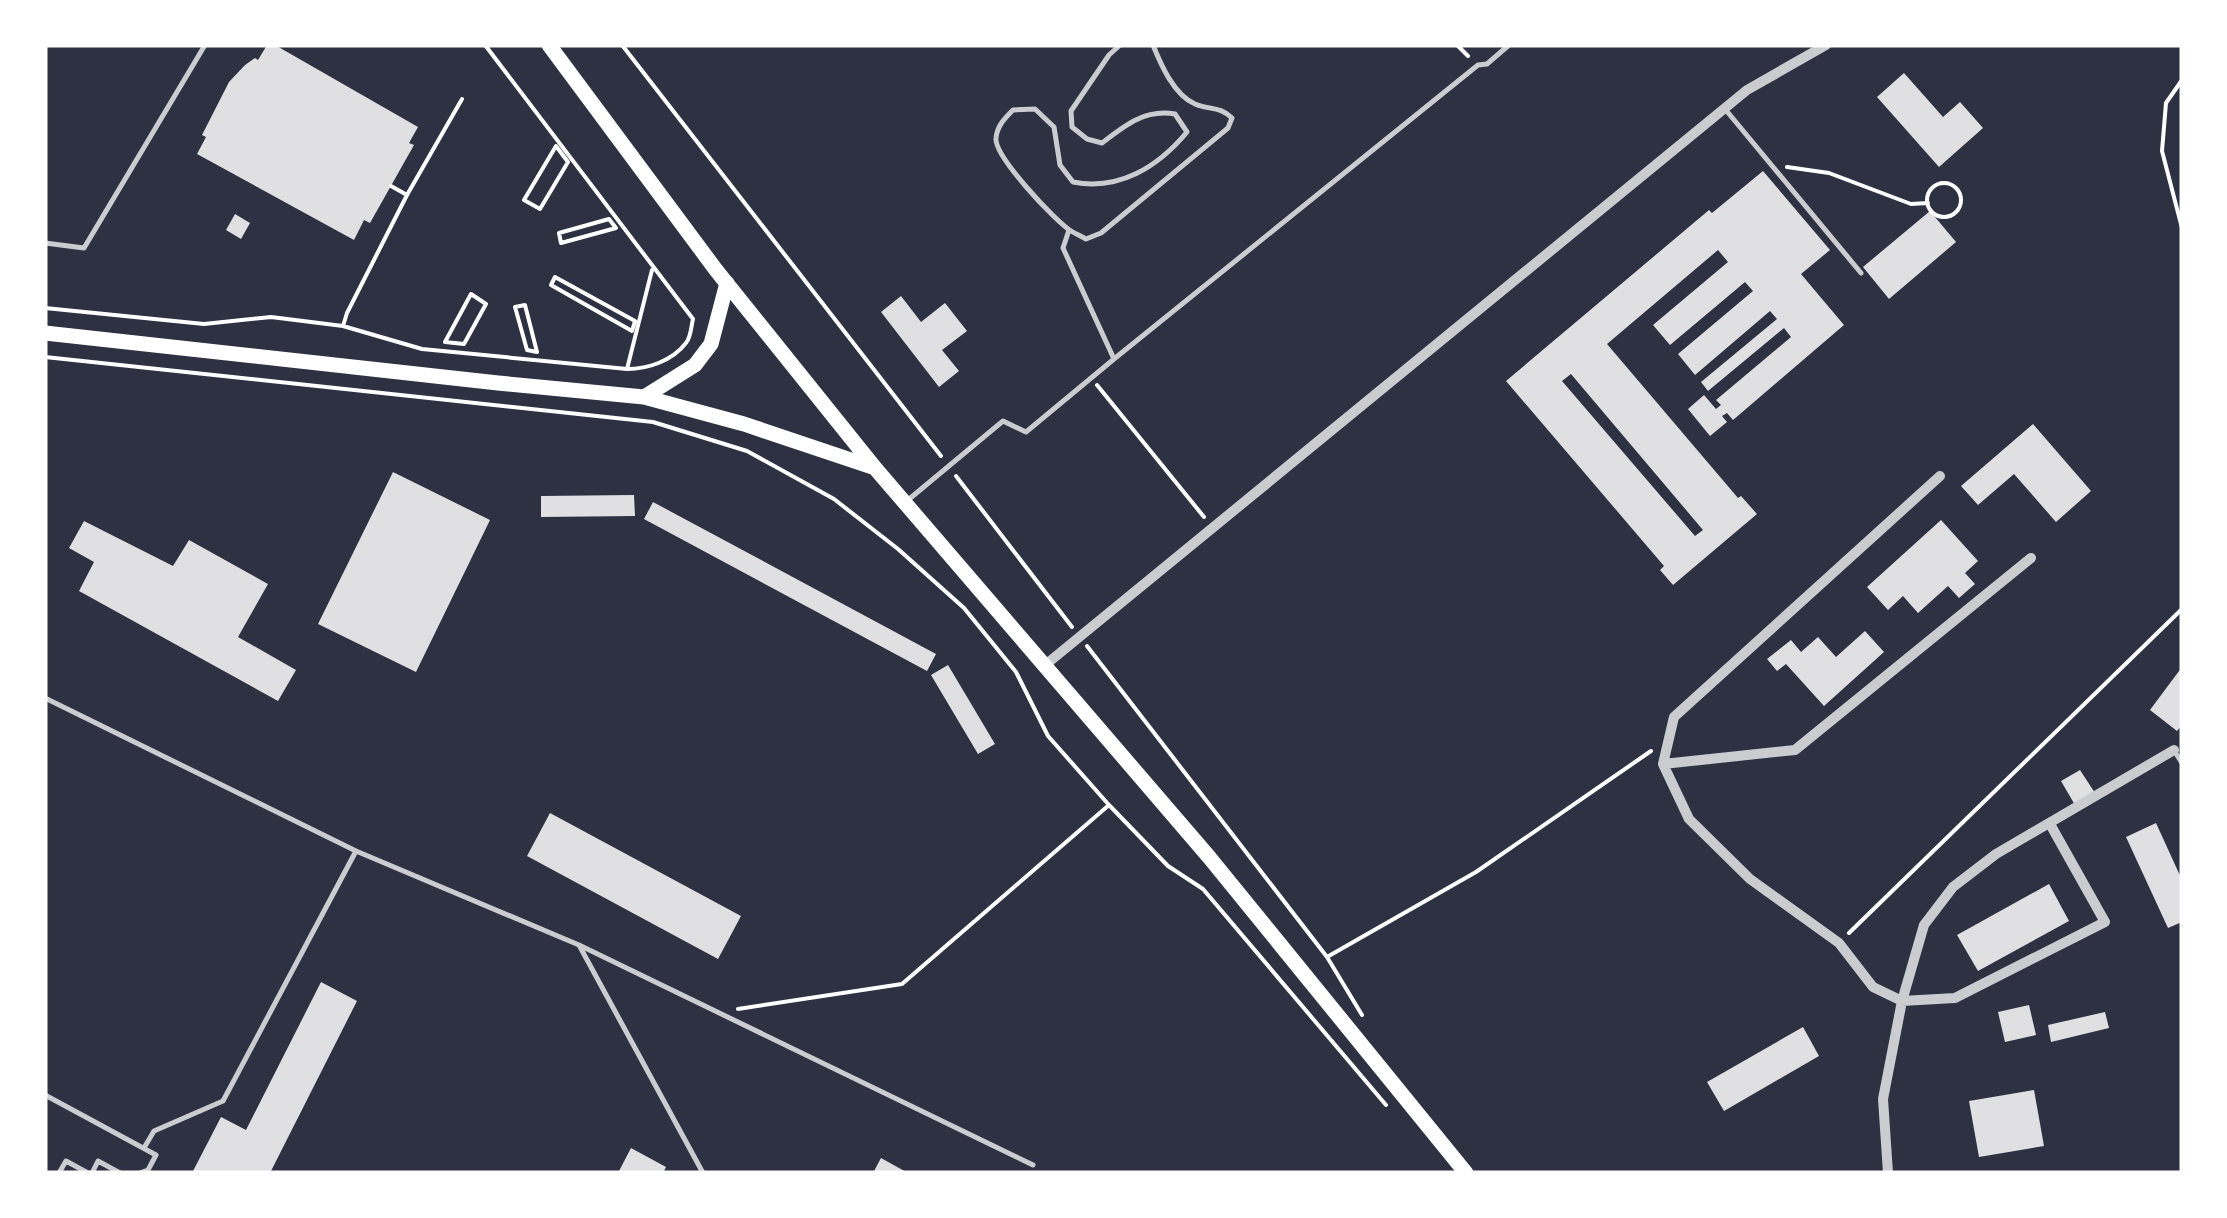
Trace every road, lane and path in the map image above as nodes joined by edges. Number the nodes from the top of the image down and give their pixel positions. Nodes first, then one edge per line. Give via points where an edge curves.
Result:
1 (205, 45) edge
2 (486, 45) edge
3 (549, 45) edge
4 (622, 45) edge
5 (1120, 45) edge
6 (1152, 45) edge
7 (1457, 45) edge
8 (1510, 45) edge
9 (1826, 45) edge
10 (1478, 65) junction
11 (2182, 80) edge
12 (462, 99) dead end
13 (1725, 109) junction
14 (1772, 166) junction
15 (391, 186) dead end
16 (407, 195) junction
17 (524, 200) joint
18 (1928, 204) junction
19 (613, 221) junction
20 (2182, 228) edge
21 (1069, 230) junction
22 (45, 244) edge
23 (653, 268) junction
24 (1861, 273) dead end
25 (555, 277) joint
26 (727, 283) junction
27 (470, 294) joint
28 (45, 308) edge
29 (515, 308) joint
30 (343, 326) junction
31 (45, 333) edge
32 (45, 357) edge
33 (1114, 359) junction
34 (627, 369) junction
35 (1092, 378) junction
36 (644, 396) junction
37 (948, 466) junction
38 (875, 468) junction
39 (1940, 476) dead end
40 (906, 502) junction
41 (1214, 529) junction
42 (2031, 558) dead end
43 (2182, 609) edge
44 (1080, 637) junction
45 (1044, 666) junction
46 (45, 698) edge
47 (2174, 750) joint
48 (2182, 763) edge
49 (1664, 764) junction
50 (1109, 805) junction
51 (2050, 824) junction
52 (356, 851) junction
53 (1839, 943) junction
54 (580, 945) junction
55 (1326, 957) junction
56 (1902, 1001) junction
57 (718, 1012) junction
58 (1362, 1017) dead end
59 (1344, 1056) dead end
60 (45, 1095) edge
61 (144, 1148) junction
62 (1033, 1165) dead end
63 (60, 1173) edge
64 (90, 1173) edge
65 (120, 1173) edge
66 (140, 1173) edge
67 (703, 1173) edge
68 (1466, 1173) edge
69 (1888, 1173) edge

1 - 22 lane via 84,248
2 - 19 path
3 - 26 main road
4 - 37 path
5 - 21 lane via 1071,110 1072,127 1102,143 1134,119 1175,114 1188,132 1174,148 1118,182 1093,186 1073,182 1060,165 1054,126 1036,109 1013,110 996,139 1011,170
6 - 21 lane via 1178,92 1194,104 1225,111 1232,118 1228,128 1101,233 1086,239
7 - 10 path
8 - 10 lane
9 - 13 street
10 - 33 lane
11 - 20 path via 2166,102 2162,151
12 - 16 path
13 - 14 lane
13 - 41 street
14 - 18 path via 1829,173 1911,204
14 - 24 lane
15 - 16 path
16 - 30 path
17 - 17 path via 540,173 556,146 568,162 540,209
18 - 18 path via 1947,216 1960,207 1961,196 1950,184 1939,184
19 - 19 path via 616,228 561,243 559,234
19 - 23 path
21 - 33 lane via 1063,248
23 - 34 path
23 - 34 path via 692,319 688,341 645,369
25 - 25 path via 634,321 632,330 552,285
26 - 36 main road via 711,344 695,365
26 - 38 main road
27 - 27 path via 462,310 445,342 464,344 486,304
28 - 30 path via 204,324 271,317
29 - 29 path via 528,350 537,352 526,305
30 - 34 path via 422,349
31 - 36 main road
32 - 50 path via 653,422 748,452 834,498 964,608 1016,672 1048,736
33 - 35 lane
35 - 37 lane via 1026,432 1003,421
35 - 41 path
36 - 38 main road
37 - 40 lane
37 - 44 path
38 - 40 main road
39 - 49 street via 1674,717
40 - 45 main road
41 - 44 street
42 - 49 street via 1795,750
43 - 53 path
44 - 45 street
44 - 55 path
45 - 68 main road
46 - 52 lane
47 - 48 lane
47 - 51 street
49 - 53 street via 1689,819 1750,879
49 - 55 path via 1656,747 1476,872
50 - 57 path via 902,984
50 - 59 path via 1168,866 1202,888
51 - 56 street via 1953,887 1924,925
51 - 56 street via 2105,922 1955,998
52 - 54 lane
52 - 61 lane via 222,1100 154,1131
53 - 56 street via 1873,988
54 - 57 lane
54 - 67 lane
55 - 58 path
56 - 69 street via 1883,1099
57 - 62 lane
60 - 61 lane
61 - 66 lane via 156,1154
63 - 64 lane via 66,1161
64 - 65 lane via 98,1161

